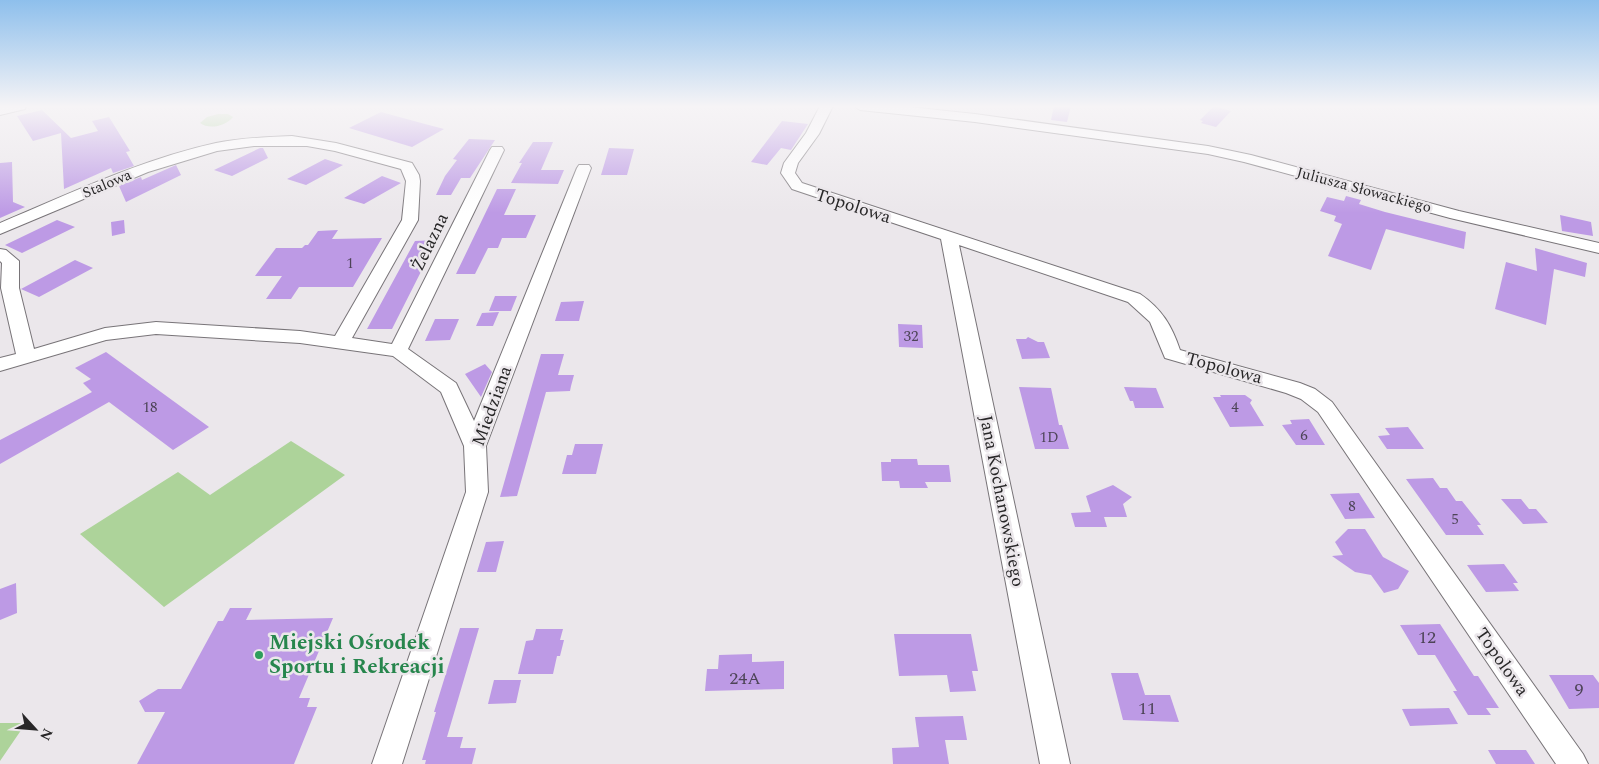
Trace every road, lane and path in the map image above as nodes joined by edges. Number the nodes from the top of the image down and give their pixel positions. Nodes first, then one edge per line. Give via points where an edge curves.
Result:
1 (262, 142) edge
2 (302, 142) edge
3 (806, 142) edge
4 (1147, 142) edge
5 (497, 150) dead end
6 (584, 168) dead end
7 (0, 228) edge
8 (949, 237) junction
9 (1599, 248) edge
10 (0, 254) edge
11 (341, 342) junction
12 (398, 351) junction
13 (26, 356) junction
14 (0, 365) edge
15 (475, 446) junction
16 (387, 764) edge
17 (1055, 764) edge
18 (1573, 764) edge

1 - 7 street, Stalowa via 164,160
2 - 11 street, Stalowa via 407,166 412,175 410,220
3 - 8 street, Topolowa via 790,163 788,173 793,182 805,190
4 - 9 street, Juliusza Słowackiego via 1263,162 1456,215
5 - 12 street, Żelazna
6 - 15 street, Miedziana
8 - 17 street, Jana Kochanowskiego
8 - 18 street, Topolowa via 1134,298 1160,320 1172,354 1293,388 1325,407
10 - 13 street via 11,261 10,288
11 - 12 street
11 - 13 street via 156,328 106,334
12 - 15 street via 449,388
13 - 14 street
15 - 16 street, Miedziana via 477,492

